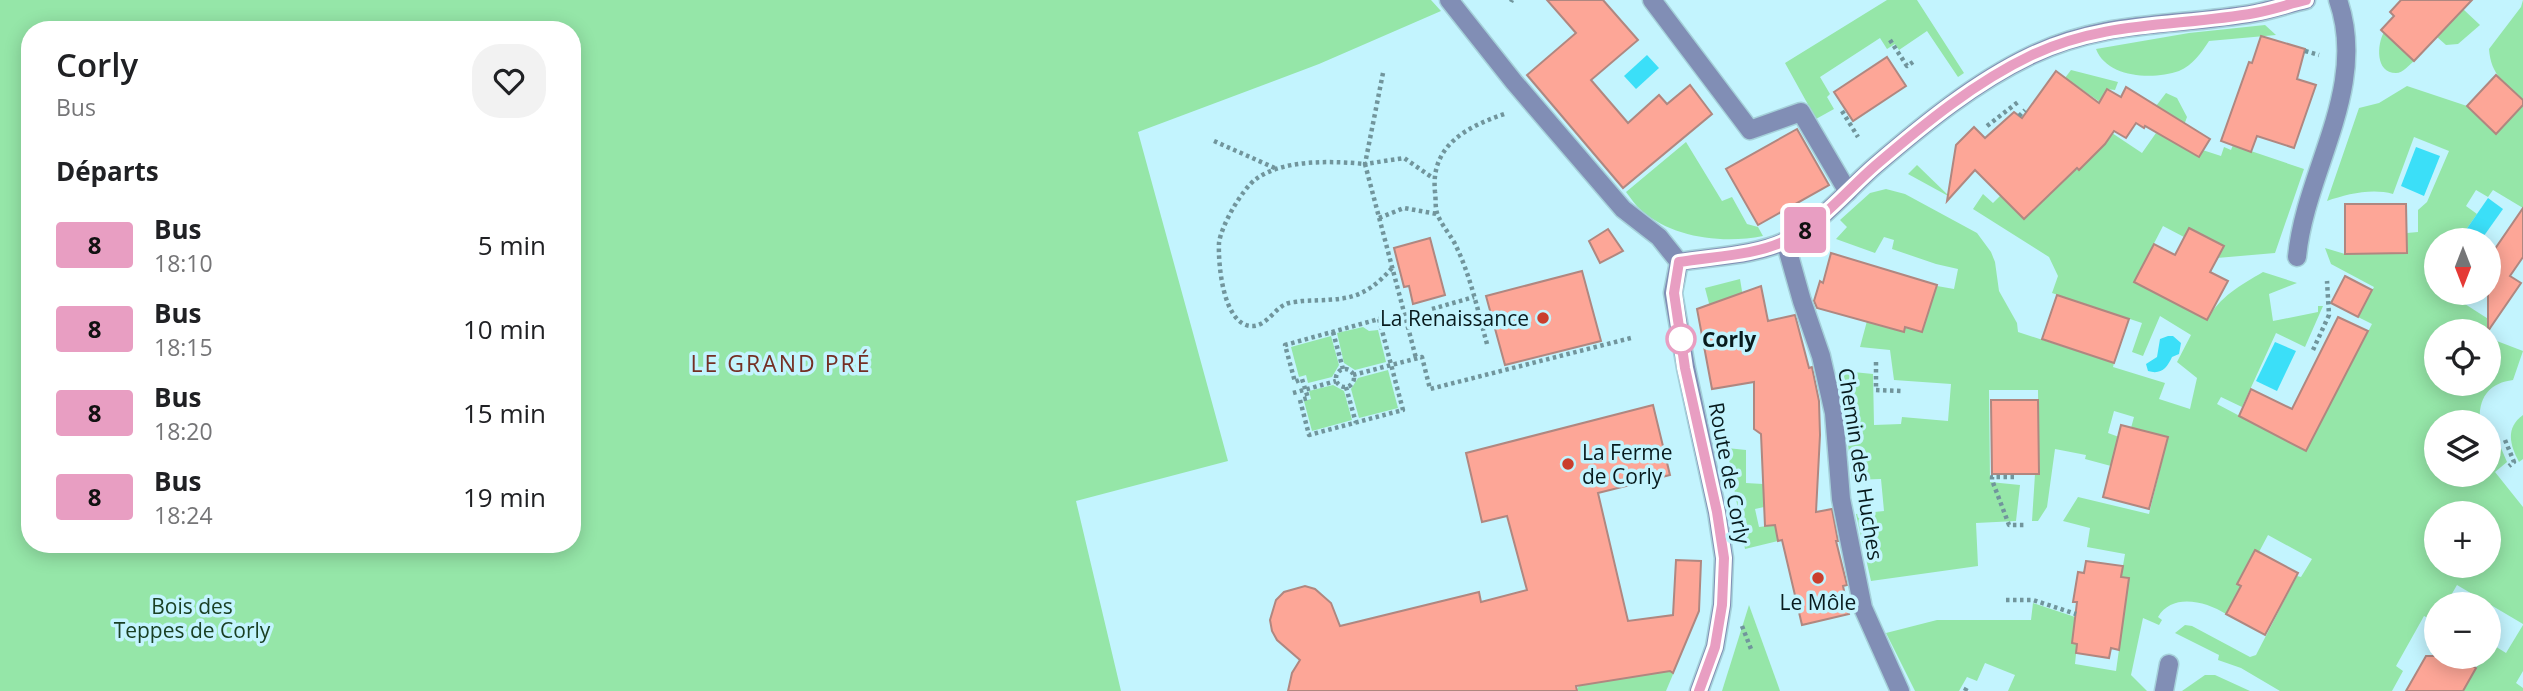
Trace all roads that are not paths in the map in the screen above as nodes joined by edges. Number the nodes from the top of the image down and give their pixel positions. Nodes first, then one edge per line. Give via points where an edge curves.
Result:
1 (1449, 0) edge
2 (1652, 0) edge
3 (2306, 0) edge
4 (2338, 0) edge
5 (1848, 192) junction
6 (1786, 241) junction
7 (2297, 257) dead end
8 (1679, 262) junction
9 (2169, 664) dead end
10 (1699, 691) edge
11 (1900, 691) edge
12 (2164, 691) edge

1 - 8 street via 1623,209 1659,237
2 - 5 street via 1750,130 1801,112
3 - 5 street via 2255,13 2096,32 2055,44 1956,101
4 - 7 street via 2346,46 2344,92 2299,229
5 - 6 street via 1809,228
6 - 8 street via 1758,251
6 - 11 street, Chemin des Huches via 1834,413 1842,499 1863,608
8 - 10 street, Route de Corly via 1674,293 1685,368 1724,558 1715,647
9 - 12 street

